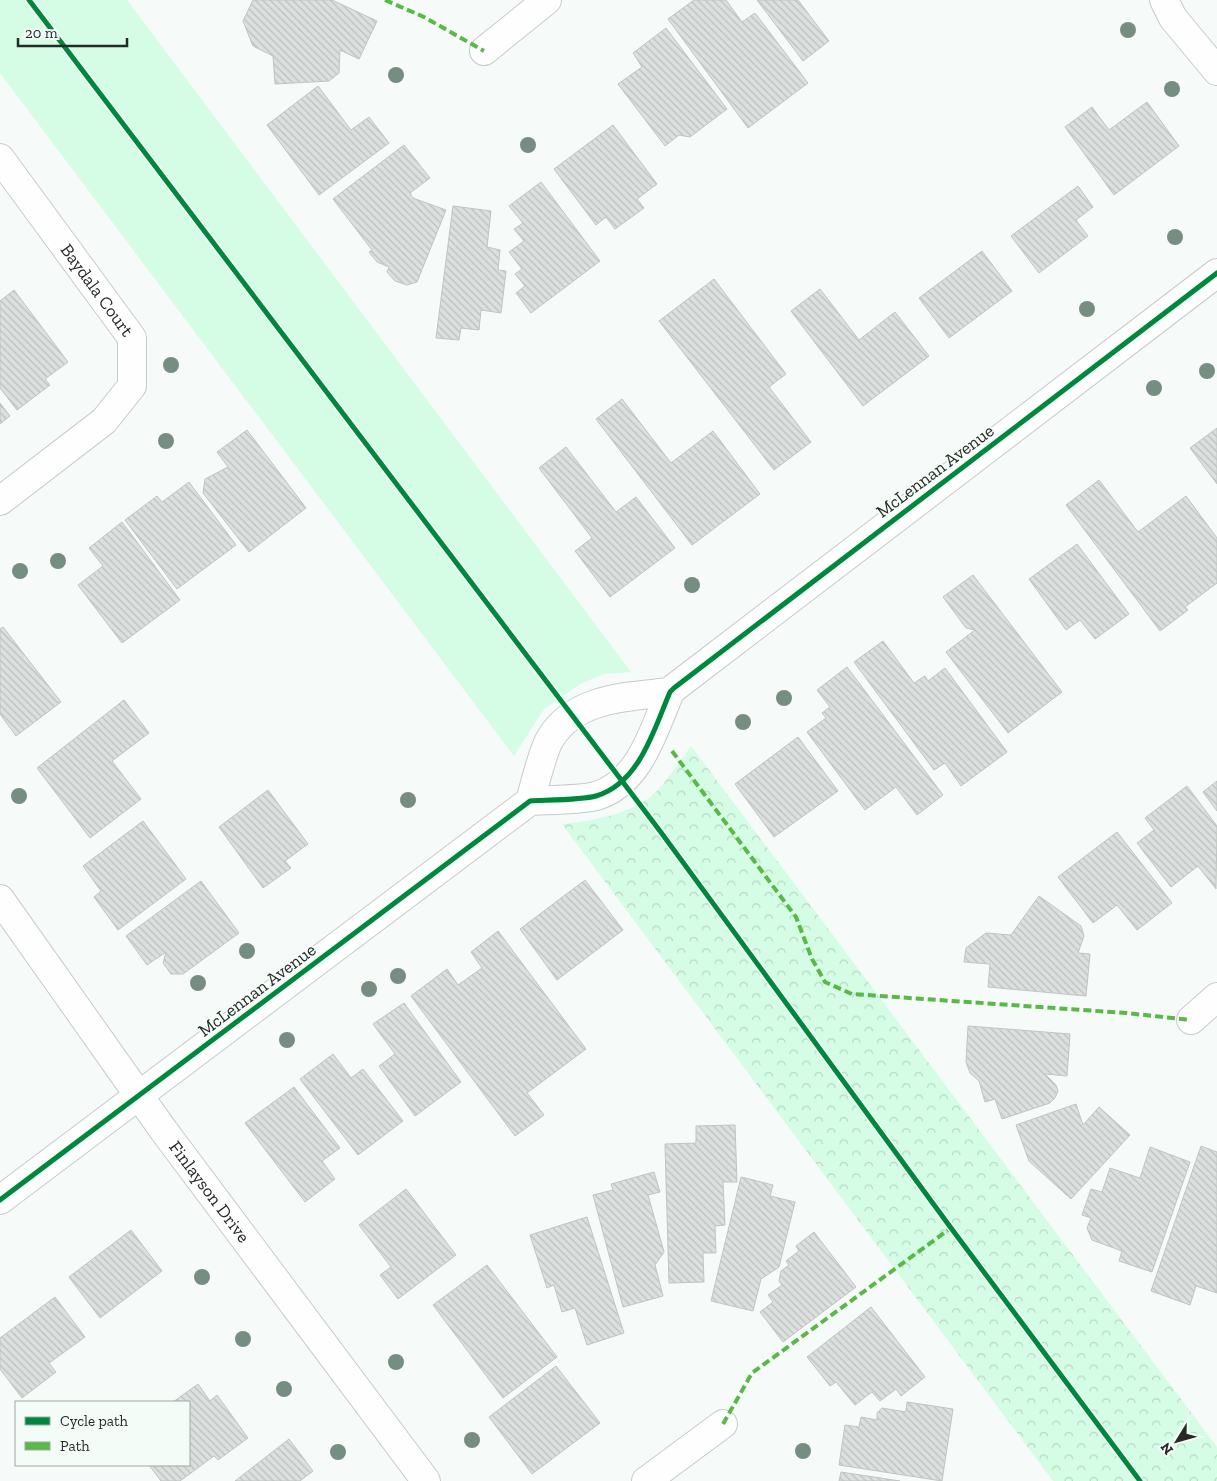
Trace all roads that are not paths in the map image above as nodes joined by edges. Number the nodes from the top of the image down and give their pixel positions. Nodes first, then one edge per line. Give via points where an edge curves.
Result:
1 (547, 0) edge
2 (1164, 0) edge
3 (484, 51) dead end
4 (1217, 71) edge
5 (0, 158) edge
6 (1217, 273) edge
7 (0, 500) edge
8 (670, 692) junction
9 (530, 801) junction
10 (0, 898) edge
11 (1217, 997) edge
12 (1191, 1020) dead end
13 (139, 1096) junction
14 (0, 1200) edge
15 (724, 1424) dead end
16 (426, 1481) edge
17 (646, 1481) edge

1 - 3 street
2 - 4 street via 1173,18
5 - 7 street, Baydala Court via 132,338 132,386 104,422
6 - 8 street, McLennan Avenue
8 - 9 street, McLennan Avenue via 641,760 622,781 596,796
8 - 9 street via 602,700 572,715 549,739
9 - 13 street, McLennan Avenue
10 - 13 street, Finlayson Drive
11 - 12 street
13 - 14 street, McLennan Avenue
13 - 16 street, Finlayson Drive
15 - 17 street

